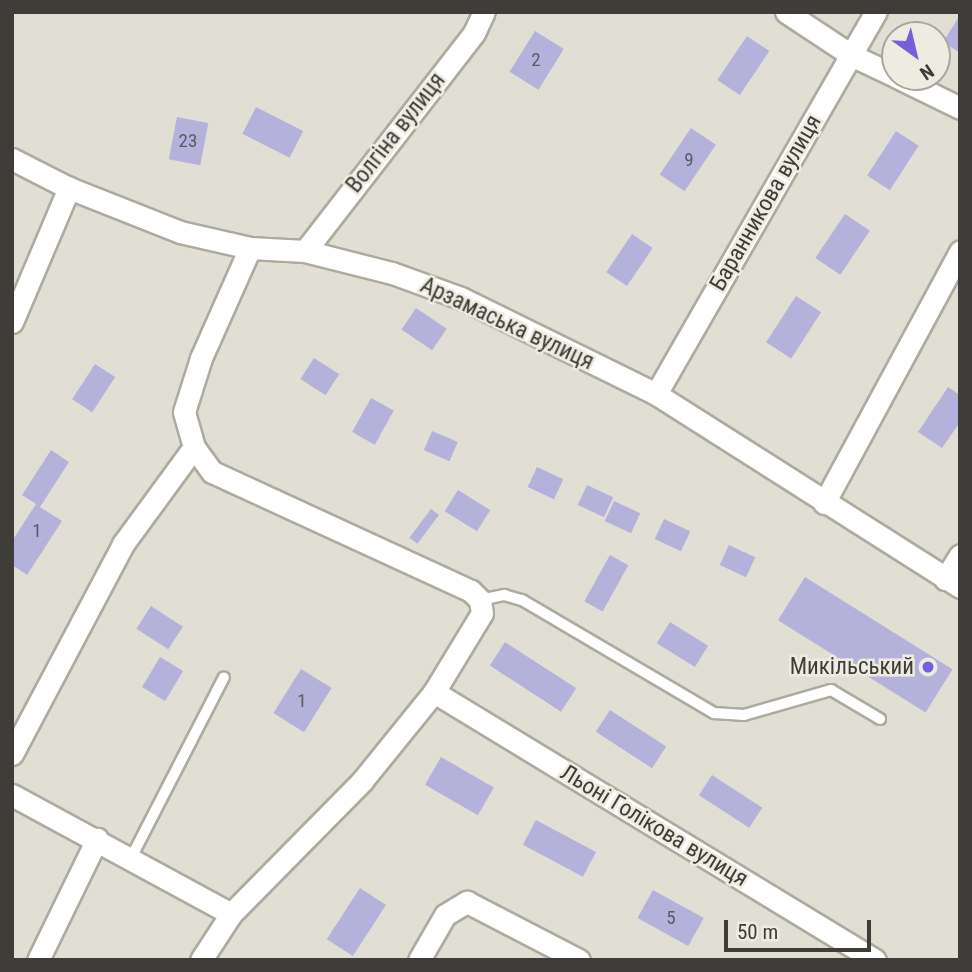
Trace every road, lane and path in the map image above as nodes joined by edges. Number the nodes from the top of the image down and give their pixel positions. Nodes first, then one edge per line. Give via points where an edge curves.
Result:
1 (484, 12) edge
2 (786, 12) edge
3 (876, 12) edge
4 (851, 55) junction
5 (881, 70) edge
6 (925, 91) edge
7 (960, 108) edge
8 (12, 159) edge
9 (69, 188) junction
10 (250, 248) junction
11 (305, 251) junction
12 (960, 251) edge
13 (12, 322) edge
14 (656, 394) junction
15 (194, 447) junction
16 (824, 503) junction
17 (960, 555) edge
18 (952, 583) edge
19 (480, 610) junction
20 (224, 677) dead end
21 (434, 692) junction
22 (880, 719) dead end
23 (12, 754) edge
24 (12, 795) edge
25 (97, 839) junction
26 (131, 858) junction
27 (231, 914) junction
28 (38, 960) edge
29 (201, 960) edge
30 (419, 960) edge
31 (579, 960) edge
32 (875, 960) edge

1 - 11 street, Волгіна вулиця via 474,33
2 - 4 street
3 - 4 street, Баранникова вулиця
4 - 5 street
4 - 14 street, Баранникова вулиця
6 - 7 street
8 - 9 street, Арзамаська вулиця
9 - 10 street, Арзамаська вулиця via 180,232
9 - 13 street
10 - 11 street, Арзамаська вулиця
10 - 15 street via 201,358 184,412
11 - 14 street, Арзамаська вулиця via 392,273 461,298
12 - 16 street
14 - 16 street, Арзамаська вулиця
15 - 19 street via 212,472 471,591
15 - 23 street via 122,544
16 - 18 street, Арзамаська вулиця
17 - 18 street
19 - 21 street
19 - 22 lane via 504,595 522,600 714,713 744,715 831,690
20 - 26 lane
21 - 27 street via 362,781
21 - 32 street, Льоні Голікова вулиця
24 - 25 street
25 - 26 street
25 - 28 street
26 - 27 street
27 - 29 street
30 - 31 street via 445,915 458,904 478,904

